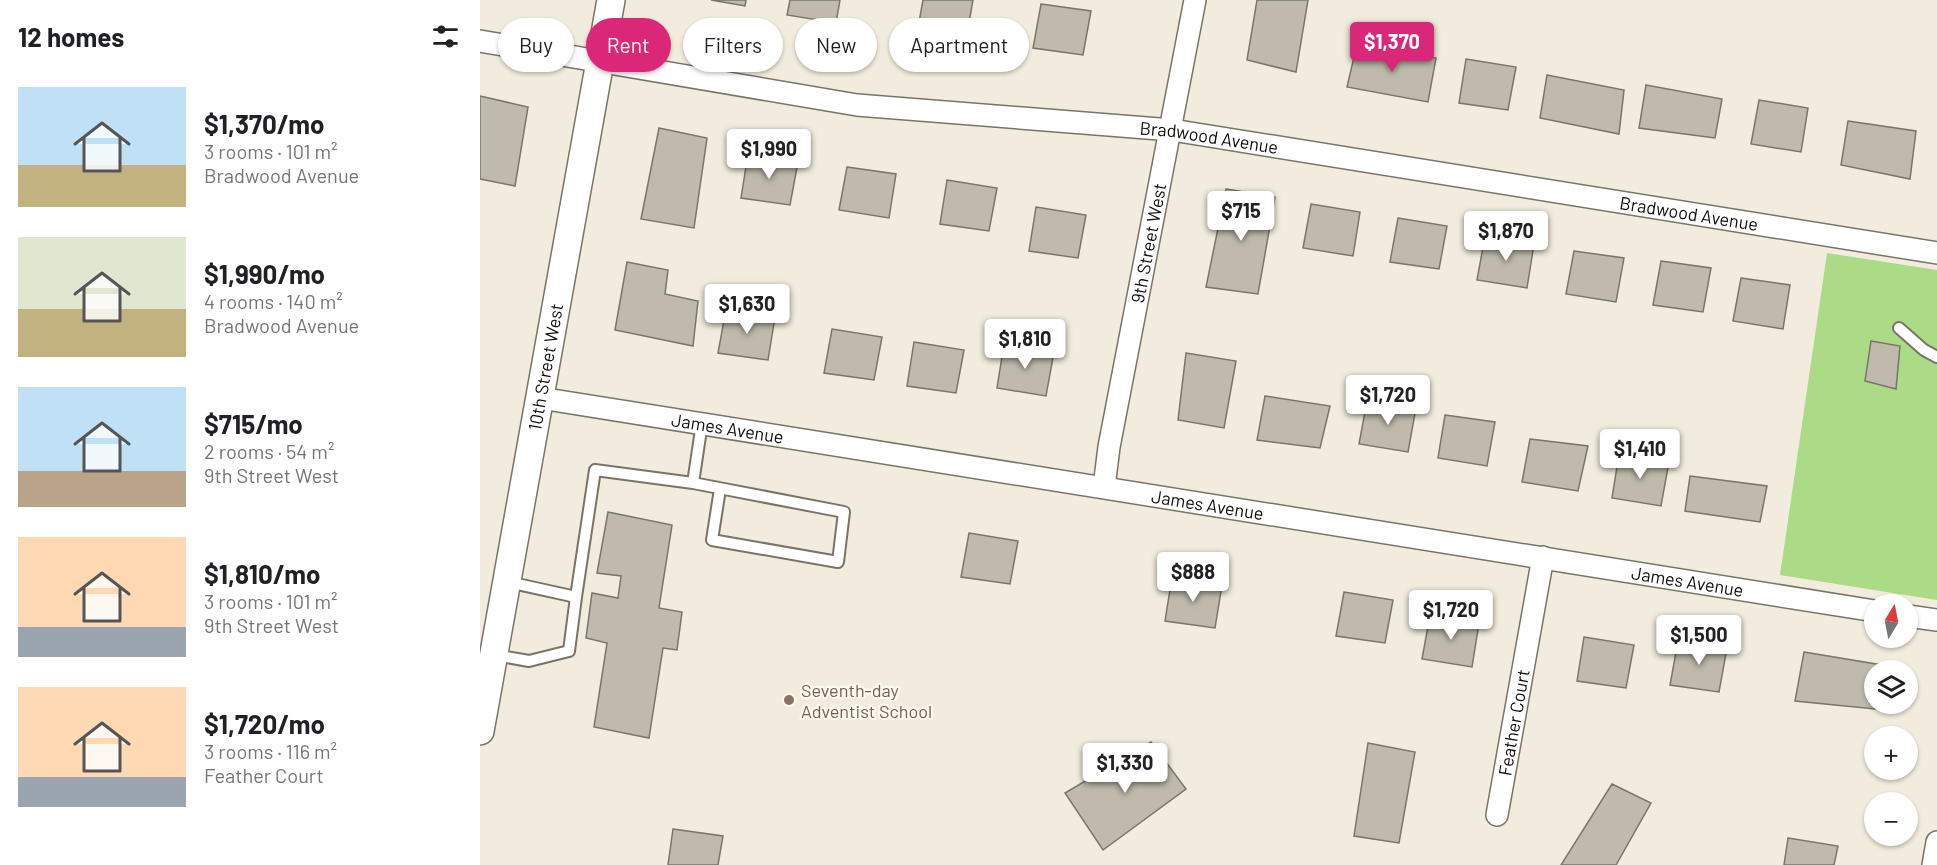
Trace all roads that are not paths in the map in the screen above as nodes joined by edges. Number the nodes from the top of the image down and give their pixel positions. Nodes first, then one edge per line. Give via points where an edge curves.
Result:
1 (611, 0) edge
2 (1195, 0) edge
3 (608, 18) edge
4 (480, 41) edge
5 (586, 60) edge
6 (598, 72) edge
7 (660, 72) edge
8 (1172, 130) junction
9 (1937, 253) edge
10 (1899, 328) dead end
11 (1937, 357) edge
12 (540, 398) junction
13 (702, 423) junction
14 (693, 483) junction
15 (1104, 487) junction
16 (720, 489) junction
17 (1543, 557) junction
18 (508, 582) junction
19 (576, 597) junction
20 (1864, 609) edge
21 (1918, 617) edge
22 (1937, 620) edge
23 (495, 655) junction
24 (480, 731) edge
25 (1497, 815) dead end
26 (1937, 842) edge
27 (1933, 865) edge

1 - 3 street, 10th Street West
2 - 8 street, 9th Street West
4 - 5 street, Bradwood Avenue
6 - 12 street, 10th Street West
7 - 8 street, Bradwood Avenue via 857,105
8 - 9 street, Bradwood Avenue
8 - 15 street, 9th Street West
10 - 11 lane
12 - 13 street, James Avenue
12 - 18 street, 10th Street West
13 - 14 lane
13 - 15 street, James Avenue
14 - 16 lane
14 - 19 lane via 595,470
15 - 17 street, James Avenue
16 - 16 lane via 844,512 838,562 712,540
17 - 20 street, James Avenue
17 - 25 street, Feather Court
18 - 19 lane
18 - 23 street, 10th Street West
19 - 23 lane via 569,651 529,661
21 - 22 street
23 - 24 street, 10th Street West
26 - 27 street

